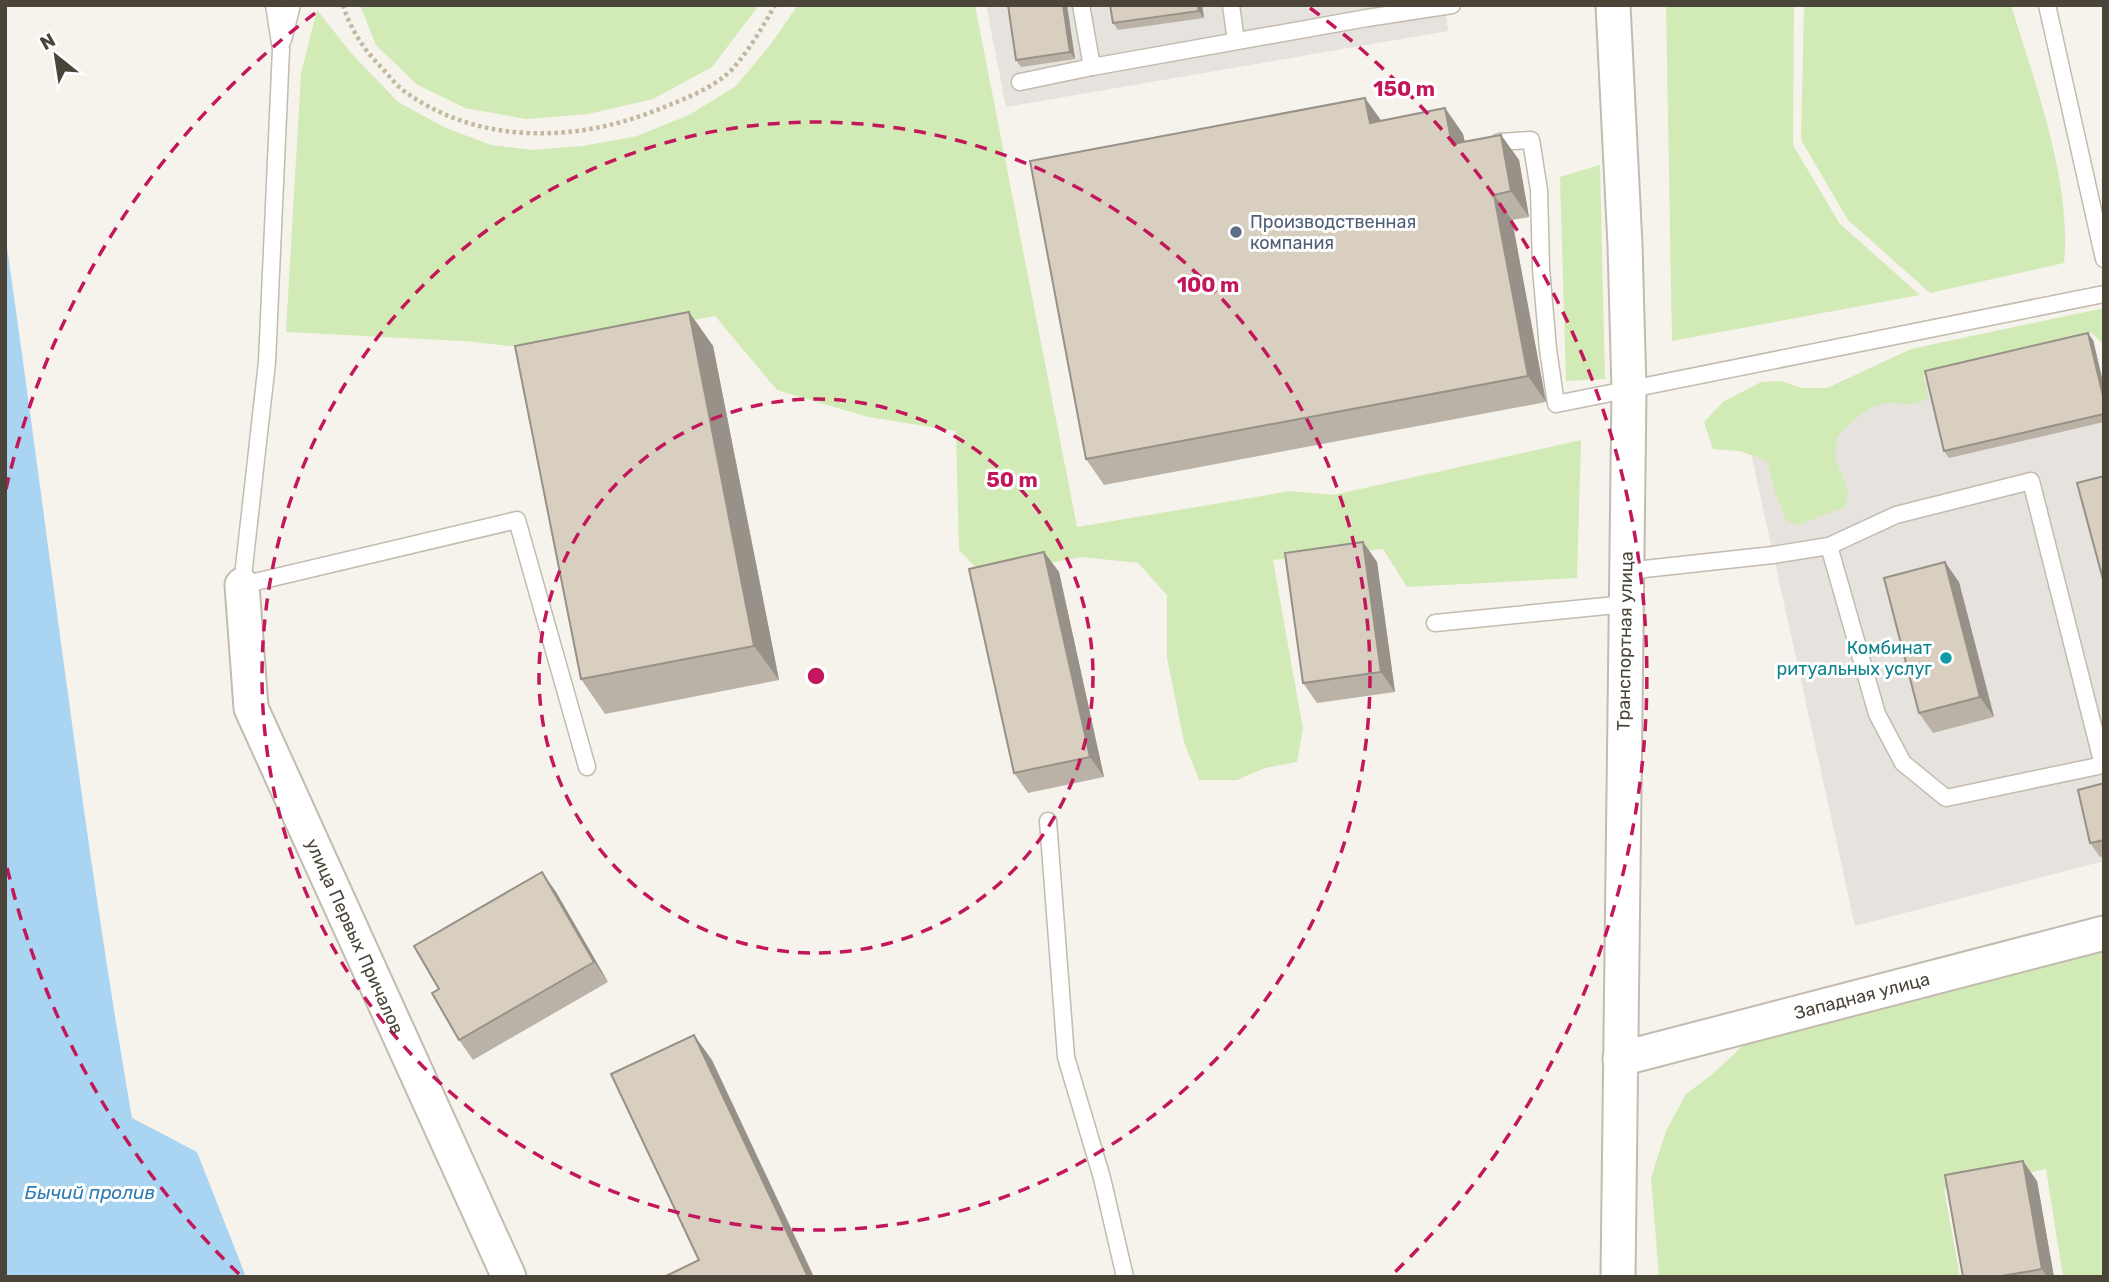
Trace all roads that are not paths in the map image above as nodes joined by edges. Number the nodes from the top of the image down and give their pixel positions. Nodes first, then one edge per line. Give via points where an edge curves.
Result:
1 (274, 5) edge
2 (292, 5) edge
3 (1082, 5) edge
4 (1231, 5) edge
5 (1452, 5) edge
6 (1613, 5) edge
7 (2047, 5) edge
8 (1366, 11) edge
9 (1236, 41) junction
10 (281, 49) junction
11 (1092, 67) junction
12 (1020, 82) dead end
13 (1499, 142) edge
14 (2104, 259) edge
15 (2104, 294) edge
16 (1629, 390) junction
17 (1829, 545) junction
18 (1626, 571) junction
19 (242, 585) junction
20 (1626, 604) junction
21 (1435, 623) dead end
22 (587, 768) dead end
23 (1048, 821) dead end
24 (2104, 933) edge
25 (1620, 1059) junction
26 (509, 1277) edge
27 (1125, 1277) edge
28 (1618, 1277) edge

1 - 10 lane
2 - 10 lane
3 - 11 lane
4 - 9 lane
5 - 8 lane
6 - 16 street, Транспортная улица
7 - 14 lane
8 - 9 lane
9 - 11 lane
10 - 19 lane via 267,362
11 - 12 lane
13 - 16 lane via 1531,140 1556,404
15 - 16 lane
16 - 18 street, Транспортная улица
17 - 17 lane via 1896,515 2031,481 2103,765 1946,798 1903,763 1877,714
17 - 18 lane
18 - 20 street, Транспортная улица
19 - 22 lane via 516,520
19 - 26 street, улица Первых Причалов via 251,708
20 - 21 lane
20 - 25 street, Транспортная улица
23 - 27 lane via 1066,1057
24 - 25 street, Западная улица
25 - 28 street, Транспортная улица

